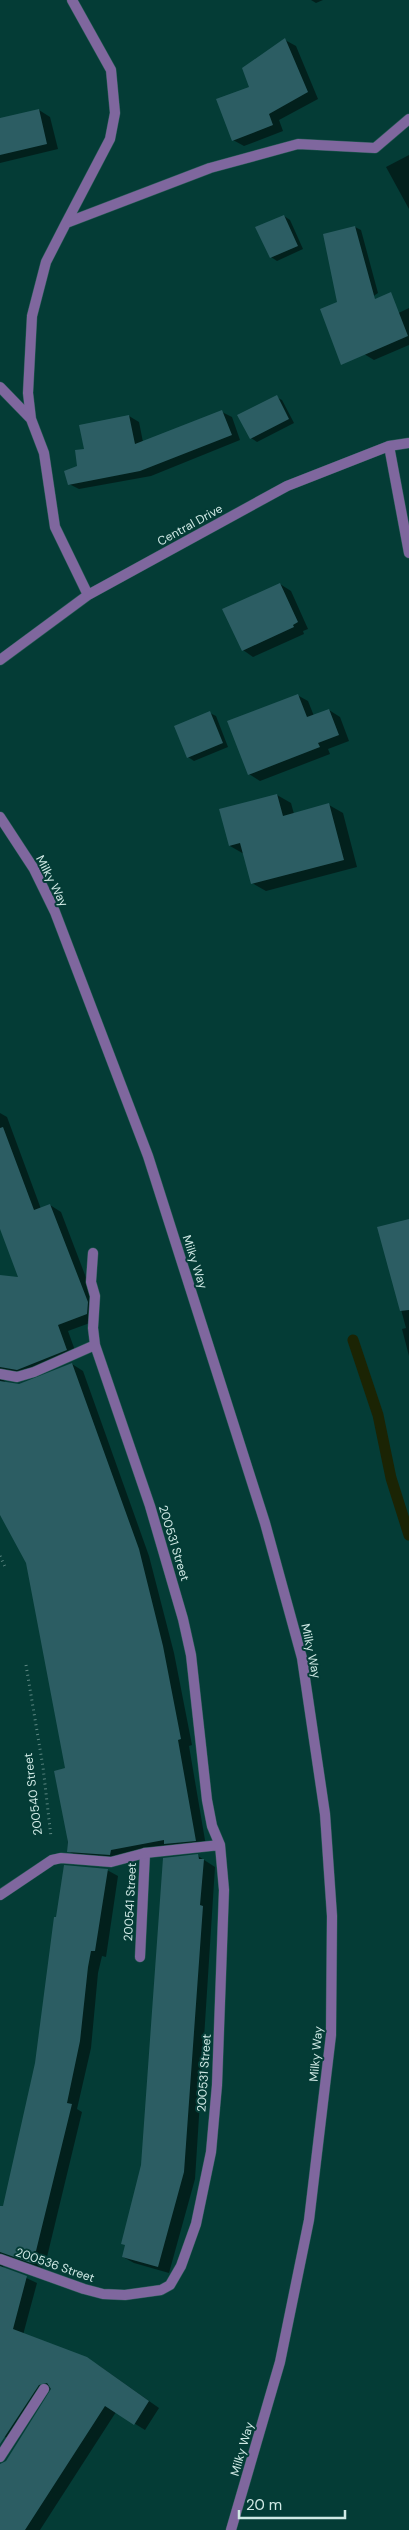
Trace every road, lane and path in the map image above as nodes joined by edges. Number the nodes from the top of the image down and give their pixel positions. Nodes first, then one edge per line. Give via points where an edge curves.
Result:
1 (72, 0) edge
2 (409, 119) edge
3 (66, 223) junction
4 (0, 387) edge
5 (31, 419) junction
6 (409, 443) edge
7 (389, 446) junction
8 (409, 553) edge
9 (88, 595) junction
10 (0, 660) edge
11 (0, 818) edge
12 (93, 1253) dead end
13 (95, 1344) junction
14 (0, 1374) edge
15 (0, 1556) edge
16 (6, 1569) dead end
17 (26, 1665) dead end
18 (220, 1845) junction
19 (145, 1853) junction
20 (52, 1860) junction
21 (0, 1895) edge
22 (140, 1957) dead end
23 (0, 2259) edge
24 (161, 2290) joint
25 (44, 2389) dead end
26 (0, 2458) edge
27 (231, 2530) edge

1 - 3 street via 112,70 115,113 110,139
2 - 3 street via 375,148 298,144 210,168
3 - 5 street via 46,262 32,316 28,393
4 - 5 street
5 - 9 street via 44,453 55,527
6 - 7 street, Central Drive
7 - 8 street
7 - 9 street, Central Drive via 287,486
9 - 10 street, Central Drive
11 - 27 street, Milky Way via 34,869 55,912 148,1156 265,1523 302,1658 325,1814 332,1916 331,2035 309,2220 280,2362
12 - 13 street, 200531 Street via 90,1282 95,1296
13 - 14 street via 34,1372 17,1377
13 - 18 street, 200531 Street via 184,1619 196,1693 207,1800
15 - 16 path
17 - 20 path, 200540 Street via 50,1818
18 - 19 street
18 - 24 street, 200531 Street via 224,1890 211,2152 196,2224 182,2266 170,2285
19 - 20 street, 200541 Street via 110,1862
19 - 22 street, 200541 Street
20 - 21 street
23 - 24 street, 200536 Street via 103,2294 126,2295
25 - 26 street

